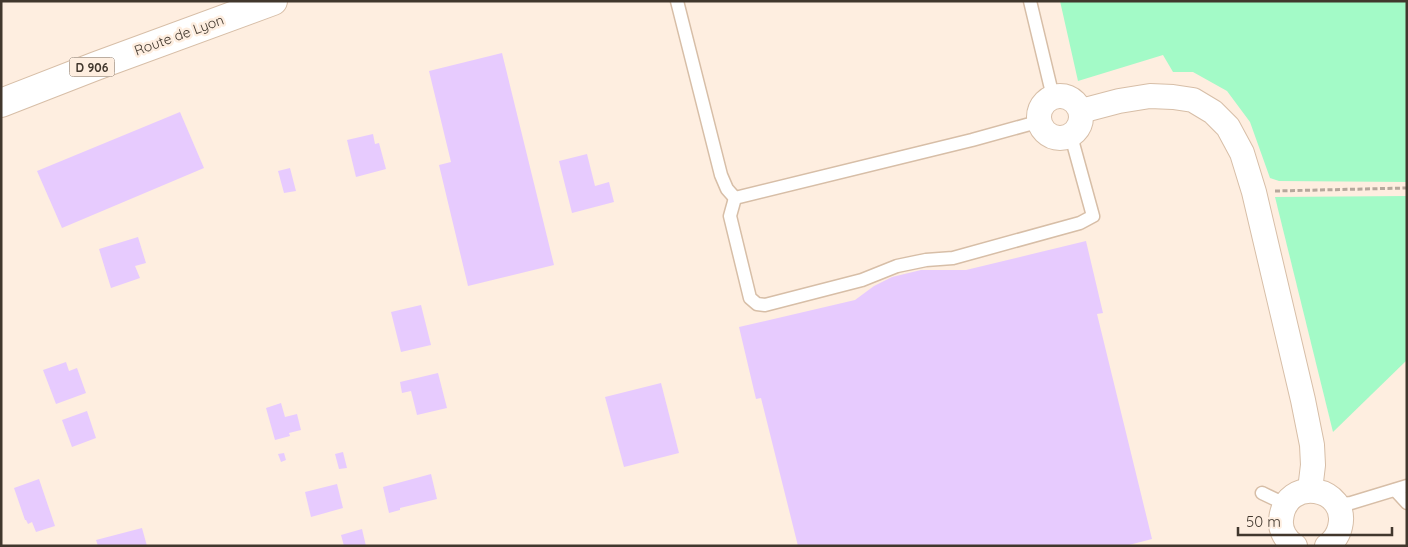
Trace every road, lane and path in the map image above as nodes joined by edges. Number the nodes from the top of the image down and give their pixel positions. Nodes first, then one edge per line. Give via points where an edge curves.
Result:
1 (676, 1) edge
2 (1030, 1) edge
3 (264, 3) edge
4 (1053, 97) junction
5 (1, 103) edge
6 (1081, 112) junction
7 (1038, 117) junction
8 (1071, 136) junction
9 (1407, 188) edge
10 (1254, 192) junction
11 (735, 198) junction
12 (1401, 488) edge
13 (1310, 490) junction
14 (1262, 493) dead end
15 (1407, 503) edge
16 (1285, 504) junction
17 (1336, 504) junction
18 (1292, 545) edge
19 (1327, 546) edge

1 - 11 lane via 721,175
2 - 4 lane
3 - 5 main road, Route de Lyon / D 906
4 - 6 street via 1073,100
4 - 7 street via 1043,104
6 - 8 street via 1080,125
6 - 10 street via 1150,96 1193,100 1213,112 1228,127 1242,153
7 - 8 street via 1046,134 1059,139
7 - 11 lane via 1030,124 972,140
8 - 11 lane via 1093,216 1087,220 953,258 897,266 862,280 765,305 750,298 730,216
9 - 10 path
10 - 13 street via 1312,445
12 - 15 lane
12 - 17 lane via 1351,503
13 - 16 street via 1293,496
13 - 17 street via 1322,492
14 - 16 lane
16 - 18 street via 1280,524 1285,538
17 - 19 street via 1341,524

